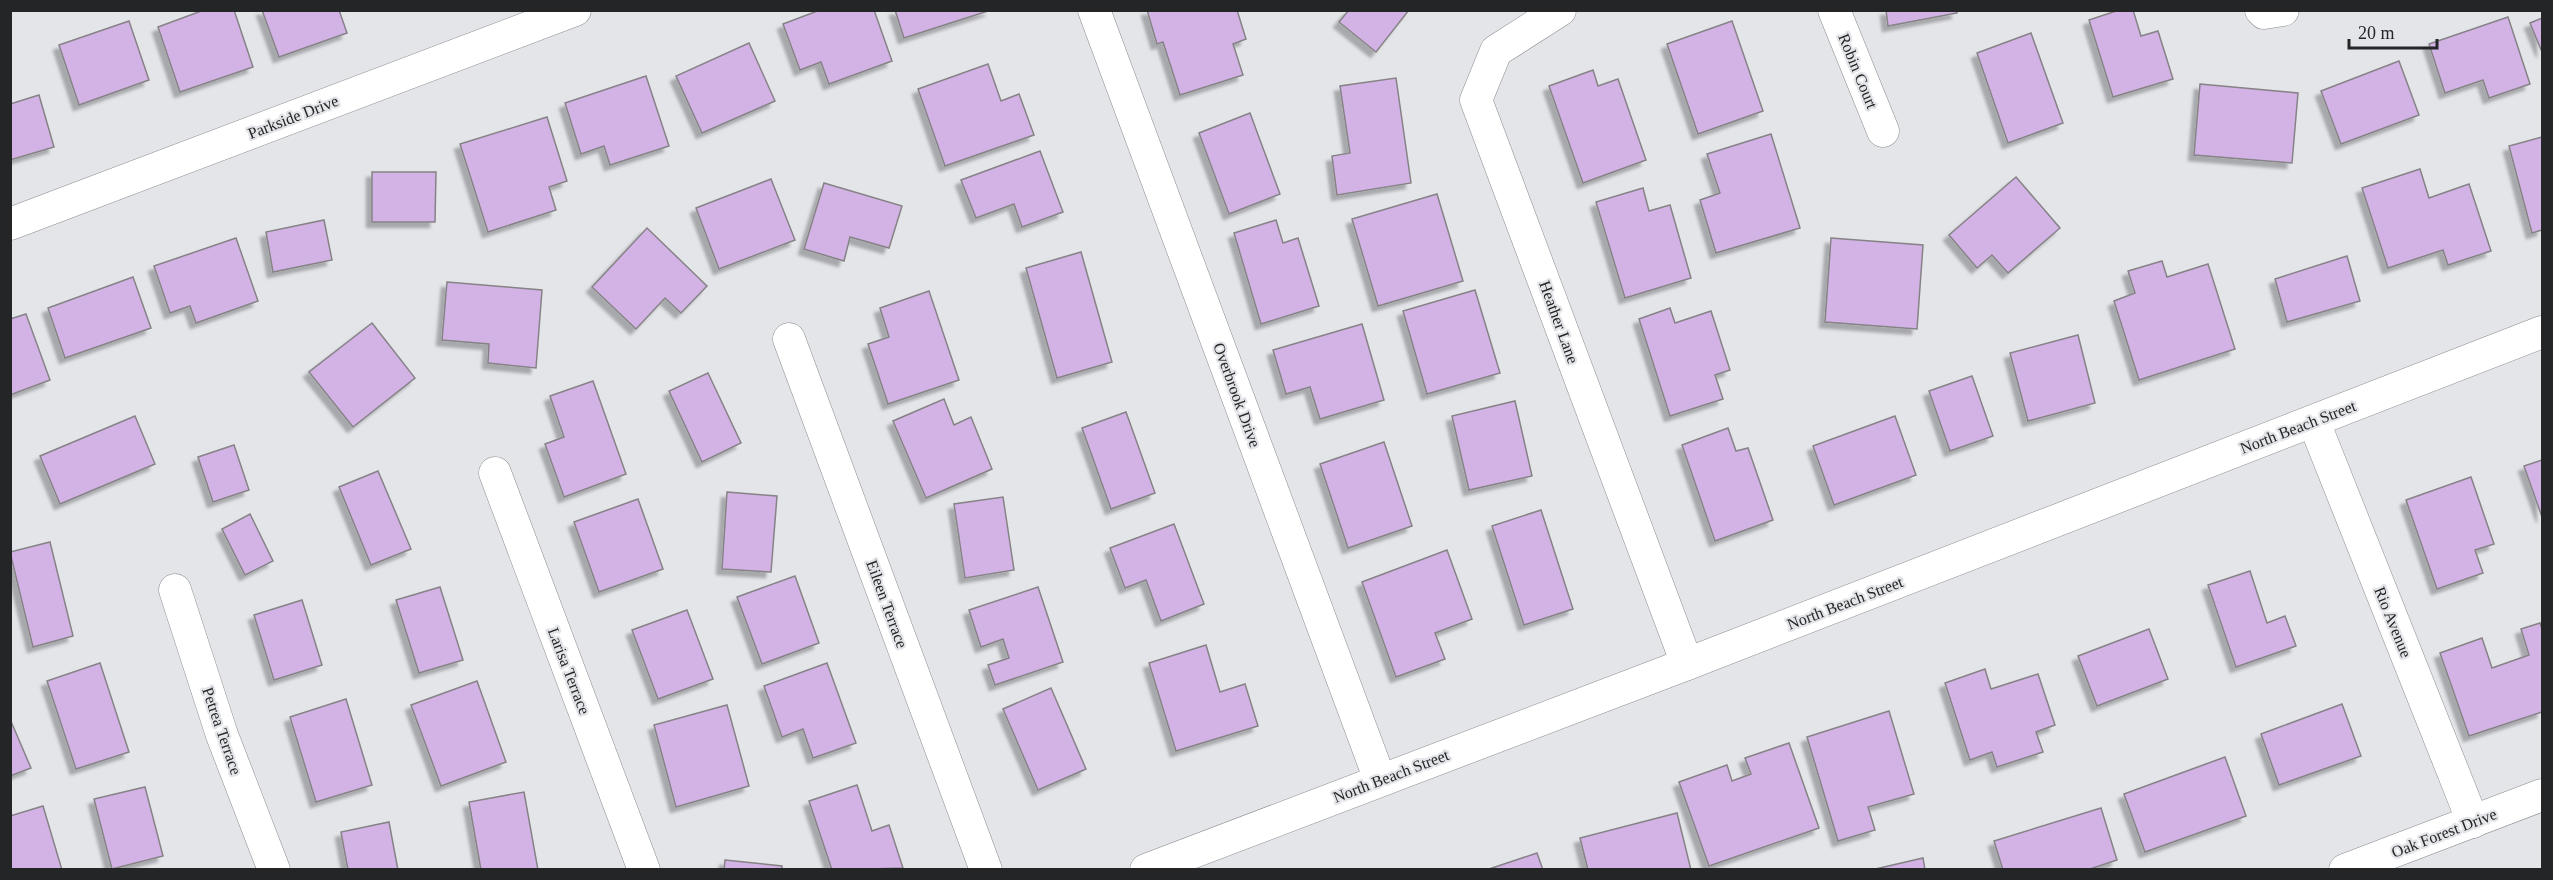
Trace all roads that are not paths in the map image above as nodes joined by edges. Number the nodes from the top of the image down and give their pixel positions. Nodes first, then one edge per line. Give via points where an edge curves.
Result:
1 (575, 10) edge
2 (1094, 10) edge
3 (1560, 10) edge
4 (1834, 10) edge
5 (2261, 10) edge
6 (2283, 10) edge
7 (1883, 131) dead end
8 (10, 225) edge
9 (2542, 332) edge
10 (789, 339) dead end
11 (2314, 422) junction
12 (495, 473) dead end
13 (175, 590) dead end
14 (1687, 664) junction
15 (1380, 780) junction
16 (2542, 795) edge
17 (2473, 822) junction
18 (274, 870) edge
19 (644, 870) edge
20 (986, 870) edge
21 (1146, 870) edge
22 (2345, 870) edge

1 - 8 street, Parkside Drive
2 - 15 street, Overbrook Drive
3 - 14 street, Heather Lane via 1496,51 1476,100
4 - 7 street, Robin Court
5 - 6 street
9 - 11 street, North Beach Street
10 - 20 street, Eileen Terrace
11 - 14 street, North Beach Street
11 - 17 street, Rio Avenue
12 - 19 street, Larisa Terrace
13 - 18 street, Petrea Terrace via 222,735
14 - 15 street, North Beach Street
15 - 21 street, North Beach Street
16 - 17 street, Oak Forest Drive
17 - 22 street, Oak Forest Drive

